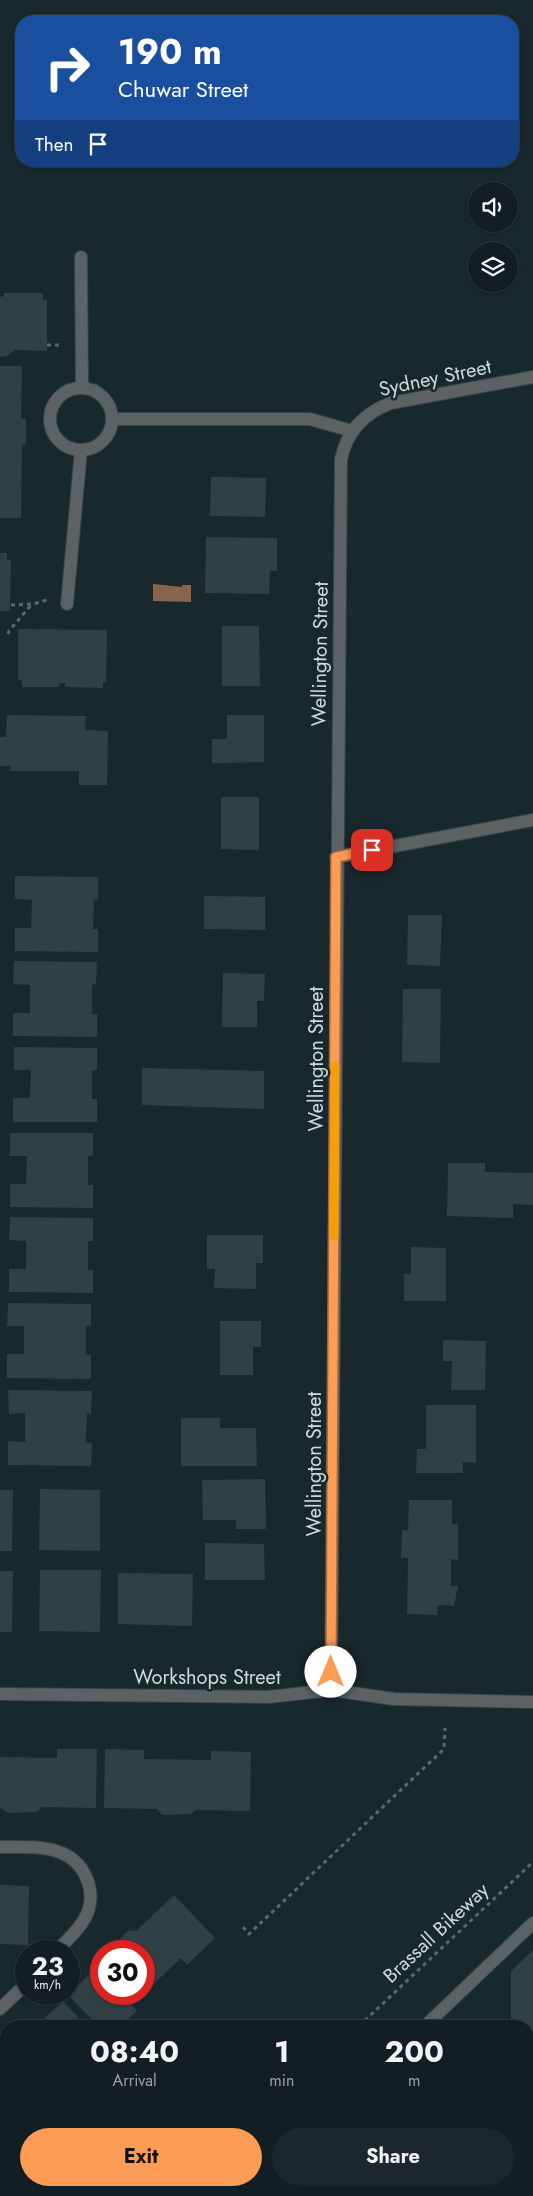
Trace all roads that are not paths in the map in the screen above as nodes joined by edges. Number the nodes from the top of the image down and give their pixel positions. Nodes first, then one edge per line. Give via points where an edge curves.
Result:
1 (81, 256) dead end
2 (533, 377) edge
3 (82, 388) junction
4 (112, 419) junction
5 (352, 431) junction
6 (81, 450) junction
7 (67, 604) dead end
8 (533, 820) edge
9 (336, 857) junction
10 (331, 1690) junction
11 (0, 1694) edge
12 (533, 1702) edge
13 (0, 1847) edge
14 (533, 1923) edge
15 (67, 1940) edge
16 (15, 1995) edge
17 (0, 2009) edge
18 (431, 2020) edge

1 - 3 street
2 - 5 street, Sydney Street via 391,403 369,413
3 - 4 street via 100,394 111,410
3 - 6 street via 71,389 61,395 50,413 52,429 60,442
4 - 5 street via 310,418
4 - 6 street via 106,438
5 - 9 street, Wellington Street via 343,448 340,470
6 - 7 street
8 - 9 street
9 - 10 street, Wellington Street
10 - 11 street, Workshops Street via 268,1698
10 - 12 street, Workshops Street via 394,1699
13 - 15 street via 55,1850 72,1857 83,1871 90,1888 89,1909 82,1924
14 - 18 street
16 - 17 street

